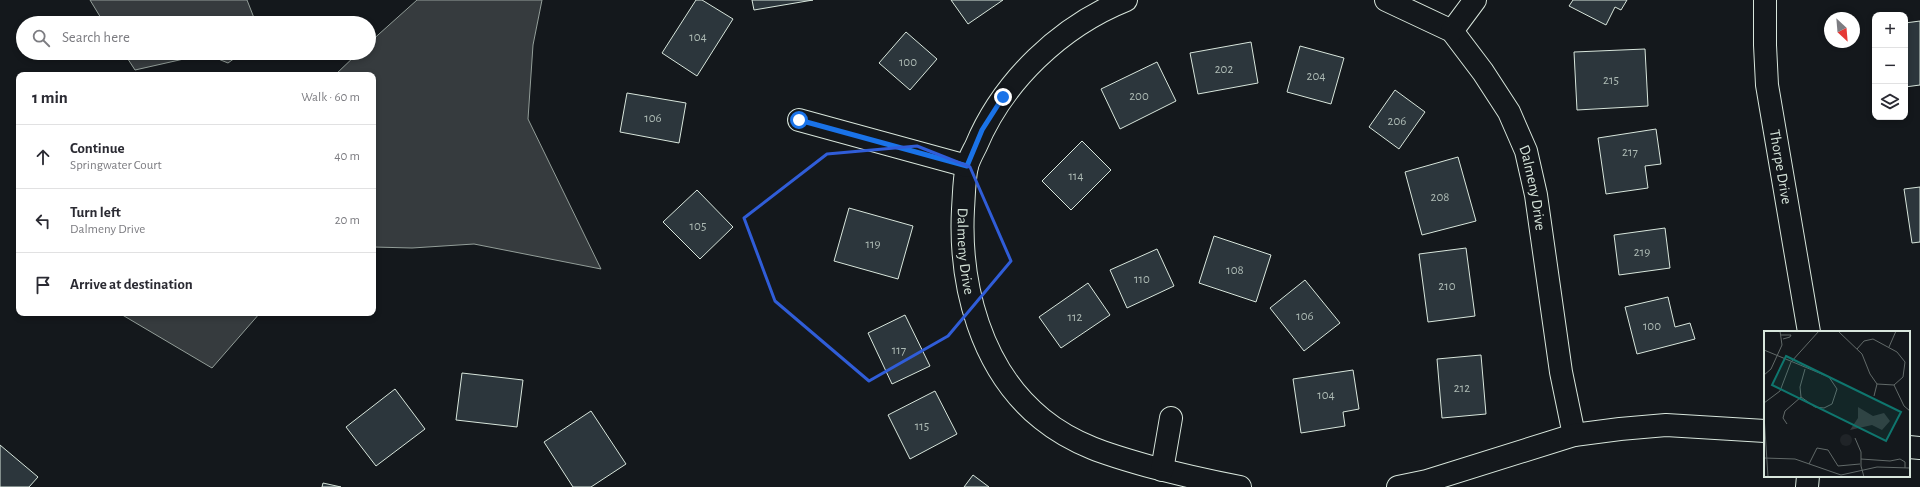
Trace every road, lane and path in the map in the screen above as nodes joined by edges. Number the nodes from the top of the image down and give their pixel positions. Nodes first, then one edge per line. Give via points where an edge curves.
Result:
1 (1126, 0) edge
2 (1386, 0) edge
3 (1474, 0) edge
4 (1765, 0) edge
5 (1452, 31) junction
6 (799, 120) dead end
7 (967, 166) junction
8 (1809, 331) edge
9 (1172, 418) dead end
10 (1764, 431) edge
11 (1574, 435) junction
12 (1162, 470) junction
13 (1808, 477) edge
14 (1428, 484) edge
15 (1240, 487) edge
16 (1398, 487) edge
17 (1807, 487) edge

1 - 7 street, Dalmeny Drive via 1093,15 1060,38 1032,63 1003,97 982,130
2 - 5 street, Dalmeny Drive
3 - 5 street
4 - 8 street, Thorpe Drive via 1767,85
5 - 11 street, Dalmeny Drive via 1509,112 1526,151 1536,195 1561,372
6 - 7 street
7 - 12 street, Dalmeny Drive via 962,235 967,284 978,322 1002,373 1018,397 1065,436 1101,453
9 - 12 street
10 - 11 street via 1666,425
11 - 14 street
12 - 15 street, Dalmeny Drive
13 - 17 street
14 - 16 street

